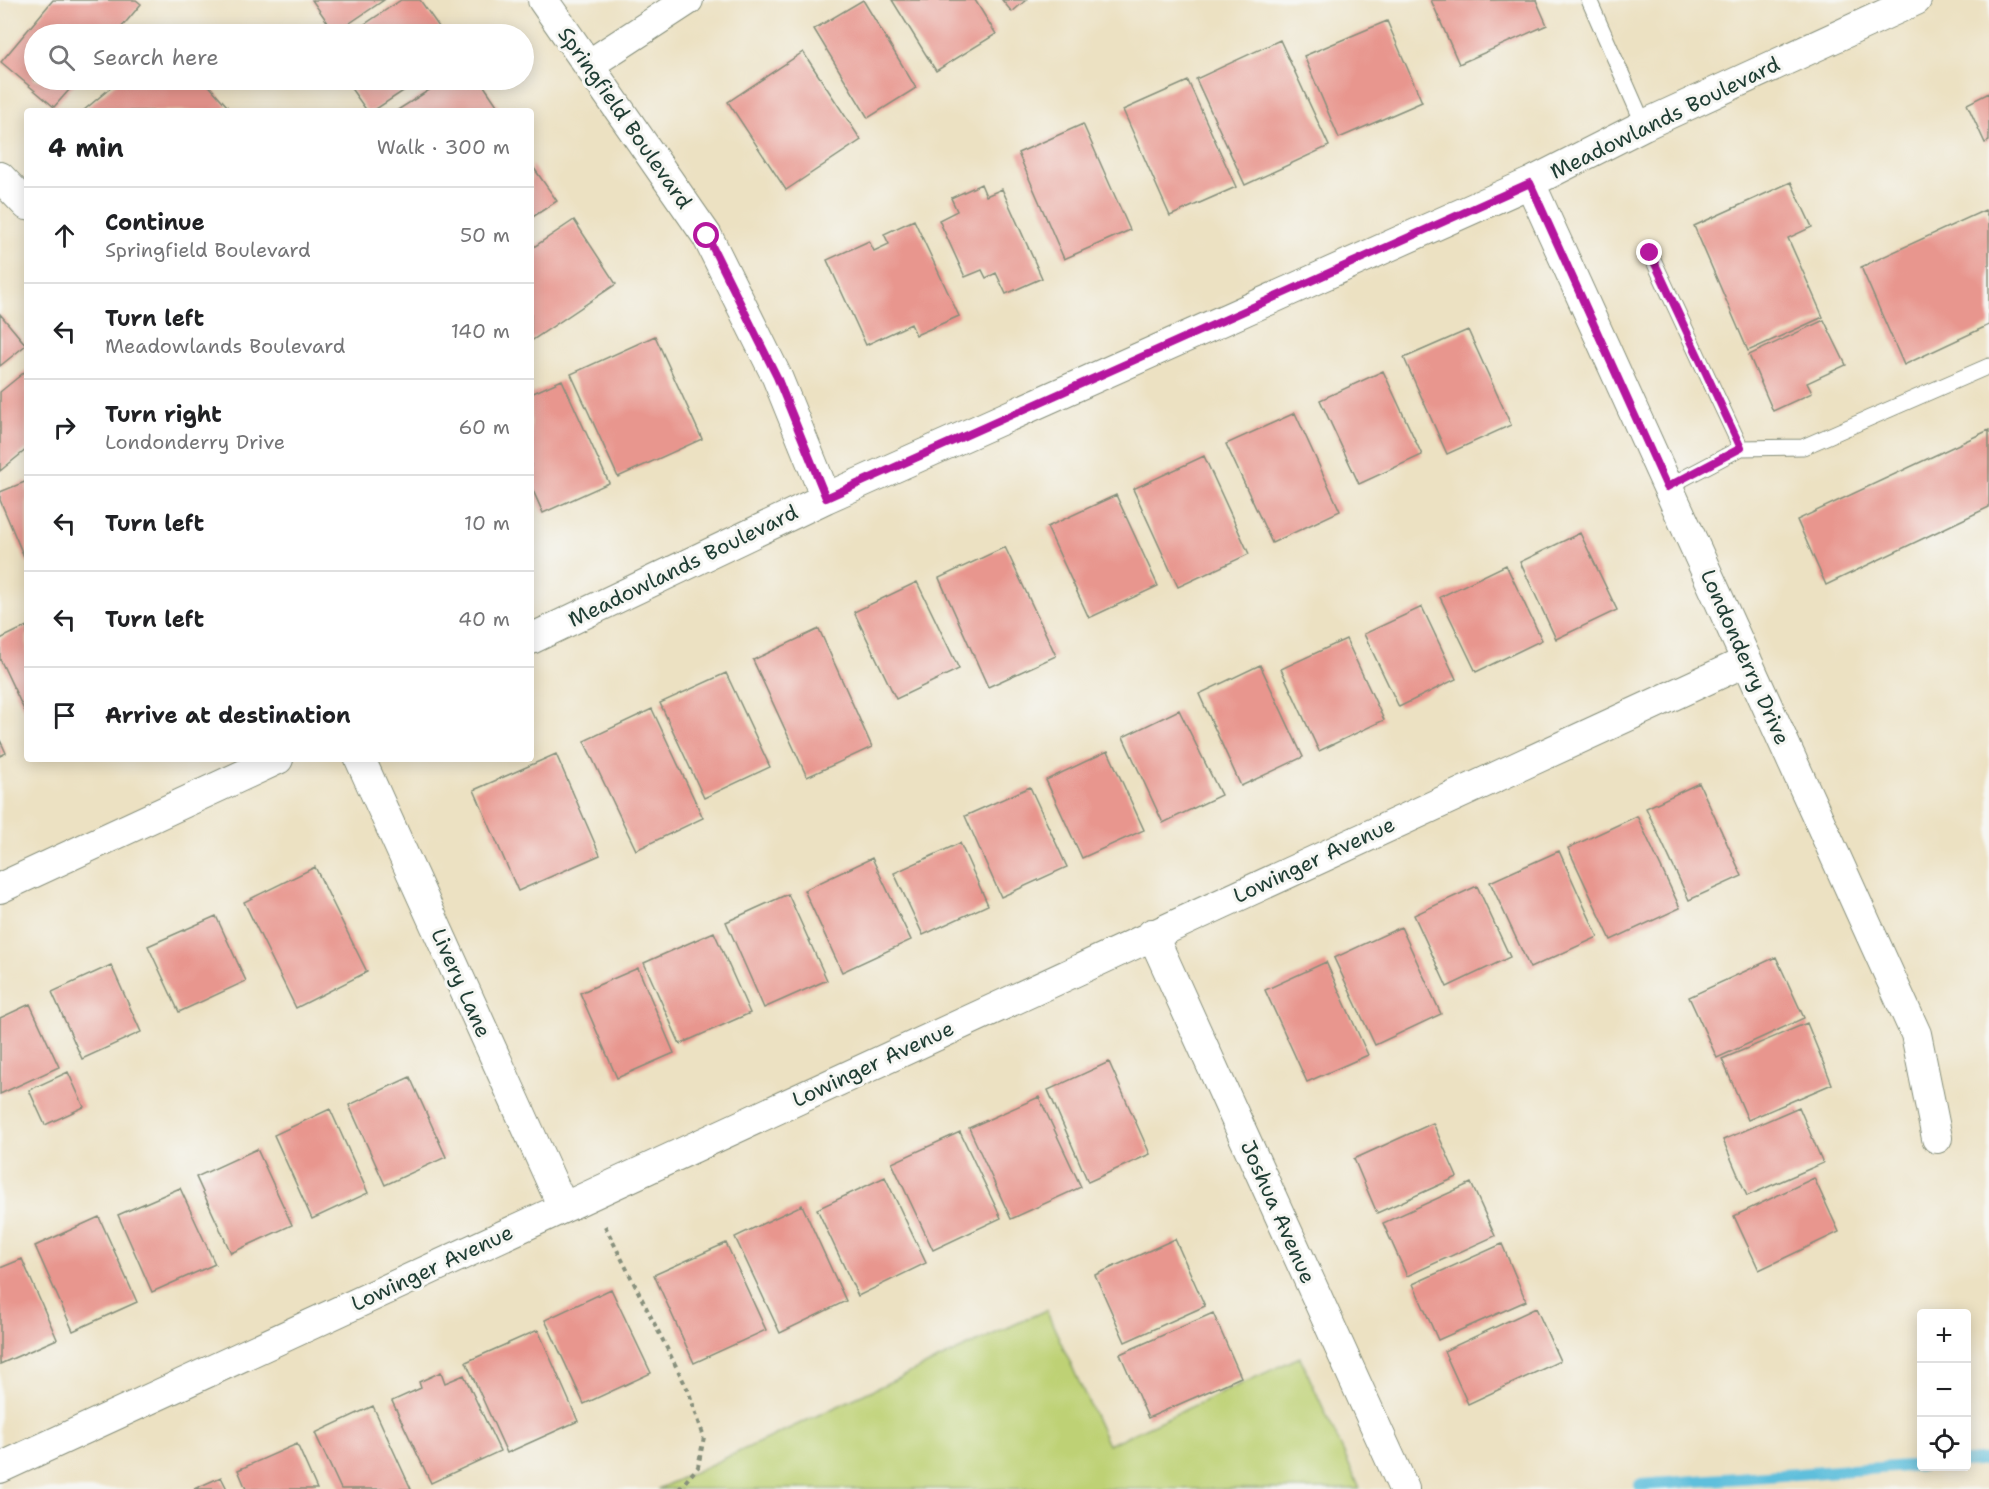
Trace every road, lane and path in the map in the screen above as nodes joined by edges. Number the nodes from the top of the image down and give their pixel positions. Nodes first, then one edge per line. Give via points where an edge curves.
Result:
1 (543, 0) edge
2 (688, 0) edge
3 (1590, 0) edge
4 (1916, 0) edge
5 (590, 64) junction
6 (1644, 125) junction
7 (0, 177) edge
8 (1530, 183) junction
9 (24, 202) edge
10 (1650, 253) dead end
11 (1989, 366) edge
12 (1741, 448) junction
13 (1667, 487) junction
14 (826, 498) junction
15 (534, 638) edge
16 (1746, 662) junction
17 (272, 762) edge
18 (361, 762) edge
19 (0, 888) edge
20 (1152, 934) junction
21 (1937, 1138) dead end
22 (576, 1201) junction
23 (0, 1468) edge
24 (679, 1489) edge
25 (1404, 1489) edge

1 - 5 street, Springfield Boulevard
2 - 5 street
3 - 6 lane
4 - 6 street, Meadowlands Boulevard
5 - 14 street, Springfield Boulevard via 707,236 777,377
6 - 8 street, Meadowlands Boulevard
7 - 9 street
8 - 13 street, Londonderry Drive
8 - 14 street, Meadowlands Boulevard
10 - 12 lane
11 - 12 lane via 1803,447
12 - 13 lane
13 - 16 street, Londonderry Drive
14 - 15 street, Meadowlands Boulevard
16 - 20 street, Lowinger Avenue
16 - 21 street, Londonderry Drive via 1916,1034
17 - 19 street
18 - 22 street, Livery Lane
20 - 22 street, Lowinger Avenue
20 - 25 street, Joshua Avenue
22 - 23 street, Lowinger Avenue
22 - 24 path via 688,1390 704,1437 698,1467

